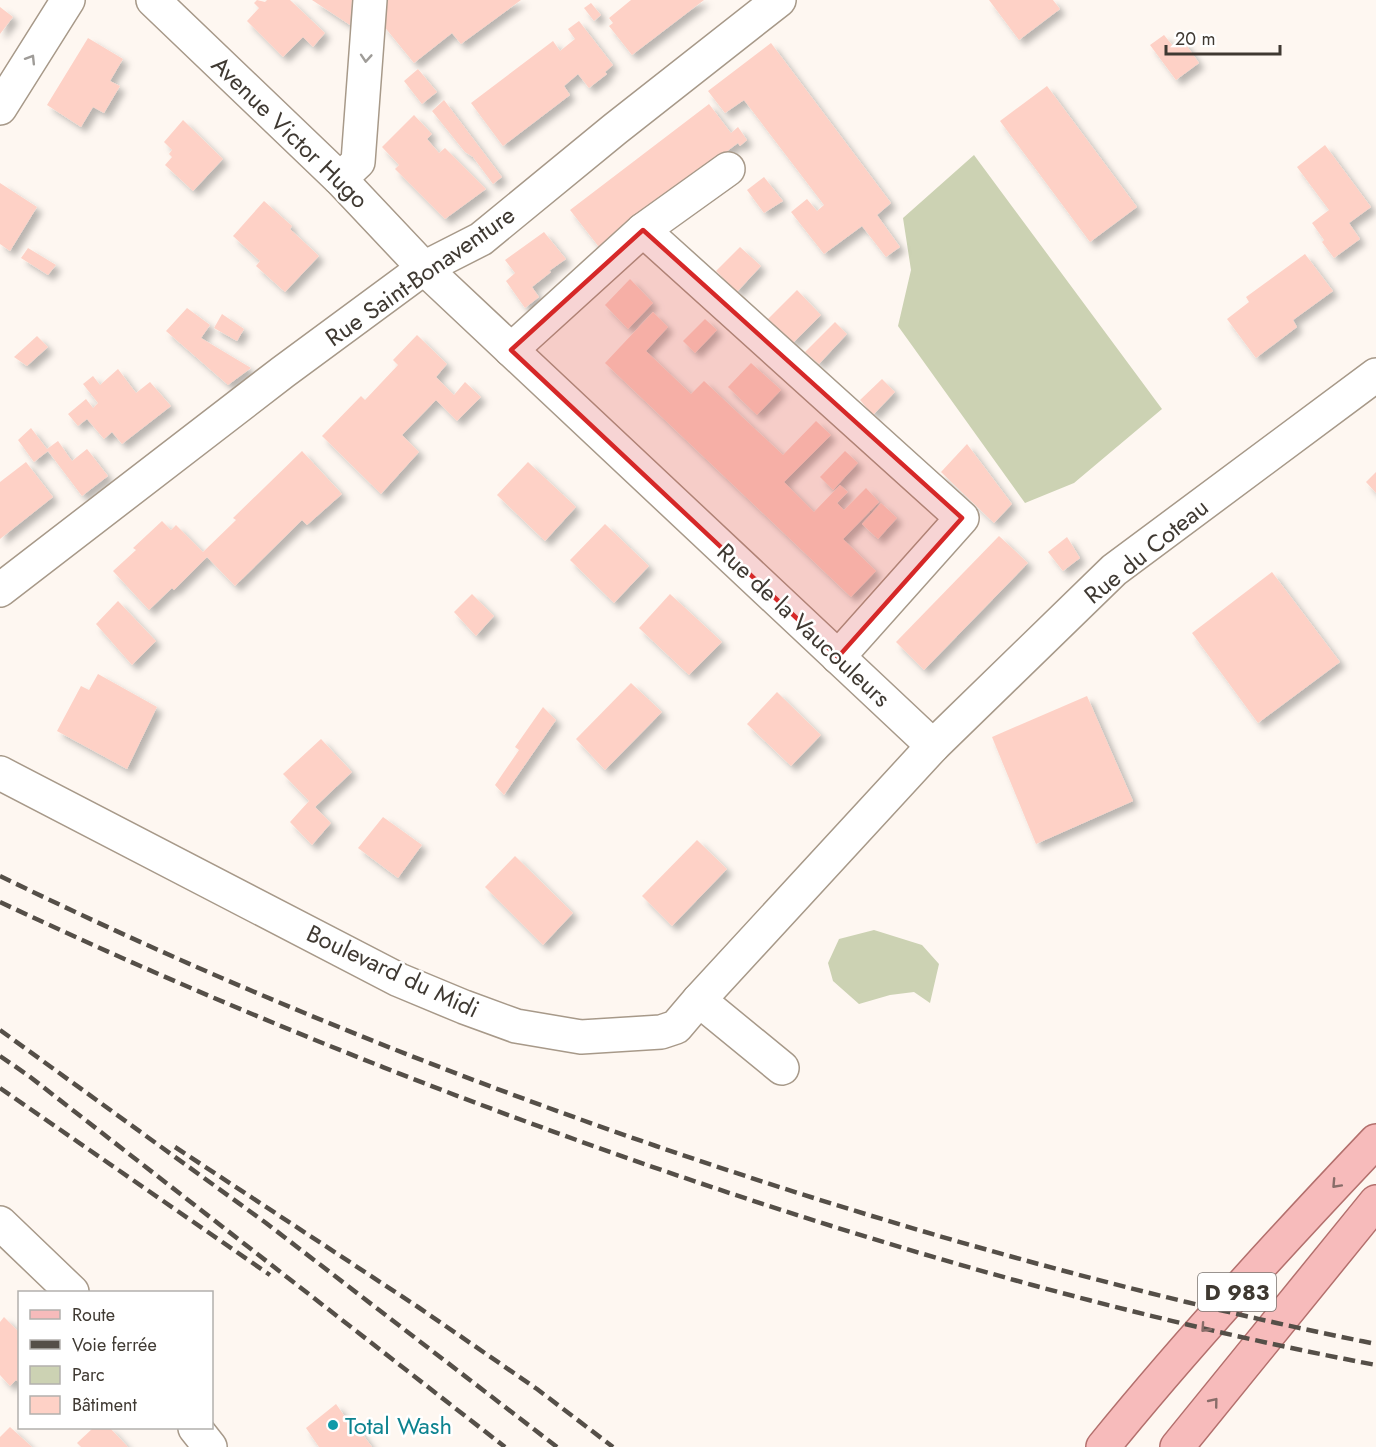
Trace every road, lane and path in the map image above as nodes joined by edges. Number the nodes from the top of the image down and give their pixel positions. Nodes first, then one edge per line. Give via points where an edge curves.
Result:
1 (68, 0) edge
2 (153, 0) edge
3 (369, 0) edge
4 (779, 0) edge
5 (0, 108) edge
6 (728, 169) dead end
7 (340, 178) junction
8 (643, 230) junction
9 (424, 268) junction
10 (511, 350) junction
11 (1376, 375) edge
12 (0, 590) edge
13 (838, 657) junction
14 (933, 746) junction
15 (0, 773) edge
16 (699, 1000) junction
17 (782, 1068) dead end
18 (1376, 1141) edge
19 (1376, 1202) edge
20 (0, 1223) edge
21 (70, 1291) edge
22 (196, 1429) edge
23 (210, 1447) edge
24 (1103, 1447) edge
25 (1177, 1447) edge

5 -> 1 street
2 - 7 street, Avenue Victor Hugo
3 -> 7 street via 358,162
4 - 9 street, Rue Saint-Bonaventure via 481,239
6 - 8 street
7 - 9 street, Avenue Victor Hugo
8 - 10 street
8 - 13 street via 962,518
9 - 10 street, Rue de la Vaucouleurs
9 - 12 street, Rue Saint-Bonaventure
10 - 13 street, Rue de la Vaucouleurs
11 - 14 street, Rue du Coteau via 1114,570
13 - 14 street, Rue de la Vaucouleurs
14 - 16 street
15 - 16 street, Boulevard du Midi via 399,980 516,1026 581,1036 661,1032 676,1027
16 - 17 street
18 -> 24 main road, D 983 via 1142,1398
25 -> 19 main road, D 983
20 - 21 street
22 - 23 street

